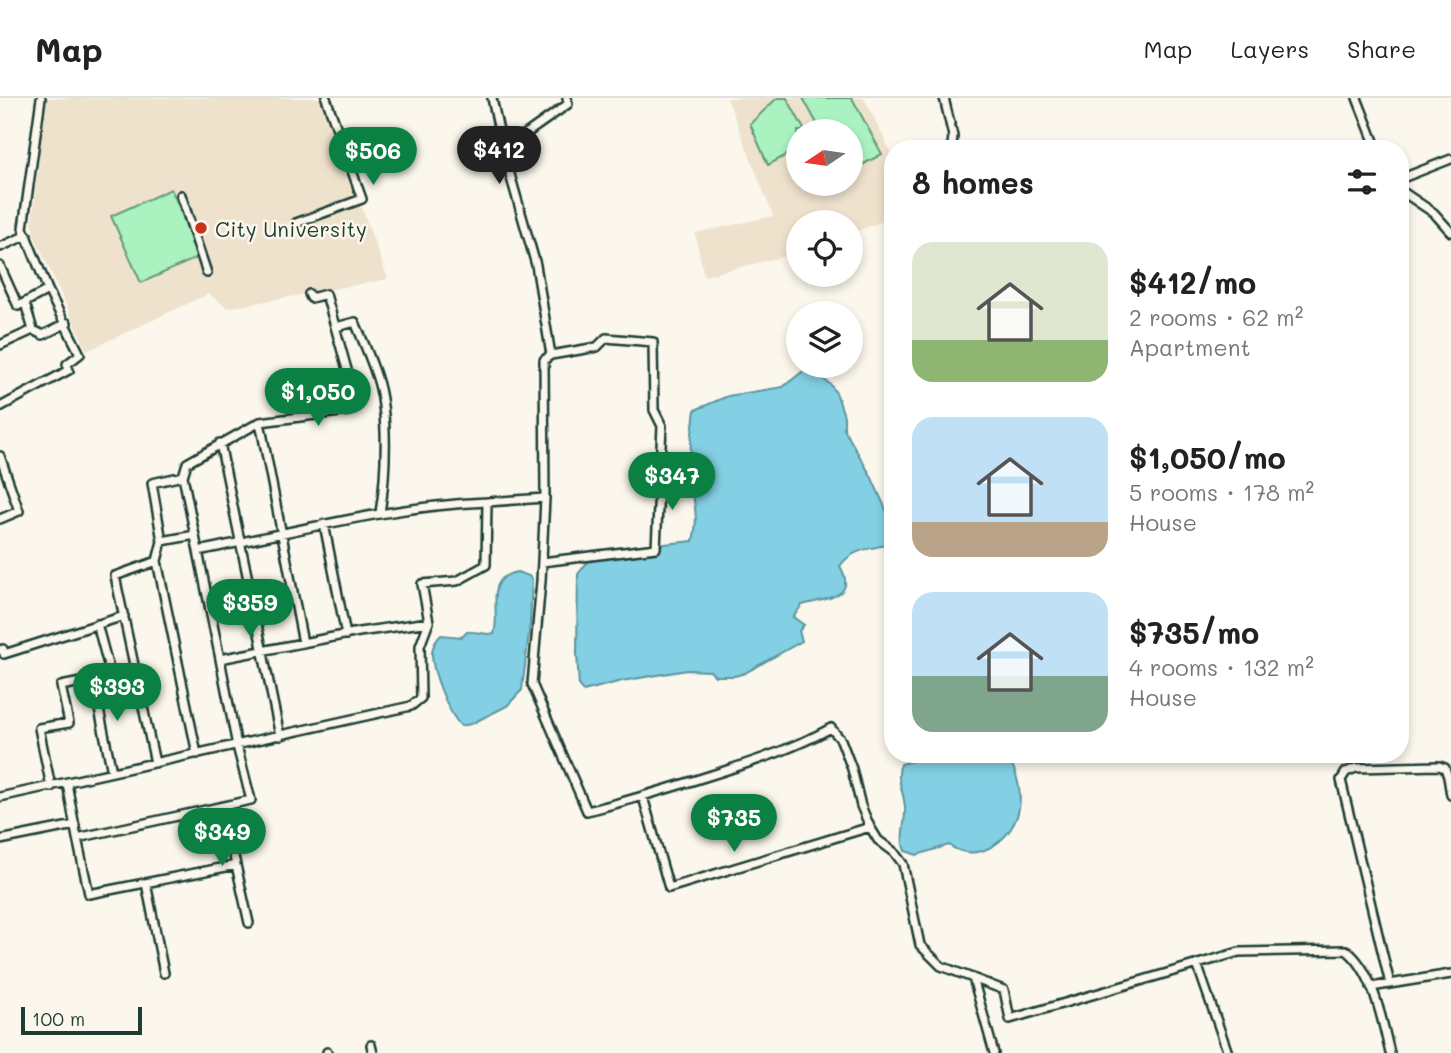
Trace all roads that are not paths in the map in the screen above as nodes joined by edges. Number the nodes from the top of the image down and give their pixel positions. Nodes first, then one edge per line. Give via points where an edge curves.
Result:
1 (41, 98) edge
2 (326, 98) edge
3 (492, 98) edge
4 (567, 98) edge
5 (944, 98) edge
6 (1357, 98) edge
7 (953, 140) edge
8 (1373, 140) edge
9 (503, 149) junction
10 (1451, 159) edge
11 (1409, 175) edge
12 (181, 195) dead end
13 (1409, 196) edge
14 (296, 223) dead end
15 (1451, 232) edge
16 (27, 234) junction
17 (0, 247) edge
18 (0, 266) edge
19 (207, 273) dead end
20 (48, 290) junction
21 (309, 294) dead end
22 (25, 303) junction
23 (66, 323) junction
24 (335, 327) junction
25 (33, 330) junction
26 (0, 345) edge
27 (551, 355) junction
28 (0, 407) edge
29 (260, 422) junction
30 (220, 443) junction
31 (0, 456) edge
32 (183, 476) junction
33 (545, 498) junction
34 (487, 502) junction
35 (380, 513) junction
36 (0, 519) edge
37 (324, 524) junction
38 (281, 533) junction
39 (195, 535) junction
40 (162, 541) junction
41 (241, 542) junction
42 (198, 551) junction
43 (157, 561) junction
44 (542, 562) junction
45 (124, 616) junction
46 (429, 622) junction
47 (97, 624) junction
48 (346, 635) junction
49 (303, 643) junction
50 (0, 650) edge
51 (264, 650) junction
52 (220, 659) junction
53 (93, 680) junction
54 (280, 736) junction
55 (237, 746) junction
56 (197, 754) junction
57 (155, 763) junction
58 (112, 772) junction
59 (1450, 777) edge
60 (67, 783) junction
61 (51, 787) junction
62 (1451, 795) edge
63 (0, 797) edge
64 (643, 797) junction
65 (223, 807) junction
66 (75, 825) junction
67 (870, 827) junction
68 (77, 838) junction
69 (0, 840) edge
70 (236, 865) junction
71 (146, 883) junction
72 (249, 923) dead end
73 (1198, 964) junction
74 (164, 973) dead end
75 (1451, 974) edge
76 (973, 978) junction
77 (1390, 984) junction
78 (1371, 987) junction
79 (994, 1053) edge
80 (1228, 1053) edge
81 (1390, 1053) edge

1 - 16 street via 23,228
2 - 14 street via 362,200
3 - 9 street
4 - 9 street via 568,104
5 - 7 street
6 - 8 street
9 - 27 street via 536,265
10 - 11 street
12 - 19 street
13 - 15 street
16 - 17 street
16 - 20 street
18 - 22 street via 18,306
20 - 22 street
20 - 23 street
21 - 24 street via 312,298 326,294
22 - 25 street
23 - 25 street via 43,335
23 - 28 street via 80,354 67,364 69,370
24 - 29 street via 351,384 343,387 348,411
24 - 35 street via 355,322 382,398 384,490
25 - 26 street
27 - 33 street via 544,360
27 - 44 street via 597,347 606,338 653,342 654,410 662,426 656,548
29 - 30 street
29 - 38 street
30 - 32 street via 187,463
30 - 41 street
31 - 36 street via 19,511
32 - 39 street
32 - 40 street via 152,483
33 - 34 street
33 - 44 street
34 - 35 street
34 - 46 street via 486,565 457,581 422,584
35 - 37 street
37 - 38 street
37 - 48 street
38 - 41 street
38 - 49 street
39 - 40 street
39 - 42 street
40 - 43 street
41 - 42 street
41 - 51 street
42 - 52 street
43 - 45 street via 115,576
43 - 56 street
44 - 64 street via 532,684 540,705 587,811
45 - 47 street
45 - 57 street
46 - 48 street
46 - 54 street via 420,646 421,698 411,706
47 - 50 street via 4,654
47 - 53 street via 111,676
48 - 49 street
49 - 51 street
51 - 52 street
51 - 54 street
52 - 55 street
53 - 58 street
53 - 61 street via 61,686 69,723 39,728
54 - 55 street
55 - 56 street
55 - 65 street via 251,800
56 - 57 street
57 - 58 street
58 - 60 street
59 - 62 street
59 - 77 street via 1438,766 1356,768 1341,780
60 - 61 street
60 - 66 street
61 - 63 street
64 - 67 street via 669,888
64 - 67 street via 755,761 831,728 841,740
65 - 68 street
65 - 70 street
66 - 68 street
66 - 69 street
67 - 76 street via 903,864 920,944 941,966
68 - 71 street via 89,894
70 - 71 street
70 - 72 street
71 - 74 street
73 - 76 street via 1010,1020 1004,990
73 - 78 street via 1239,952 1346,950 1355,957
73 - 80 street
75 - 77 street
76 - 79 street
77 - 78 street
78 - 81 street

